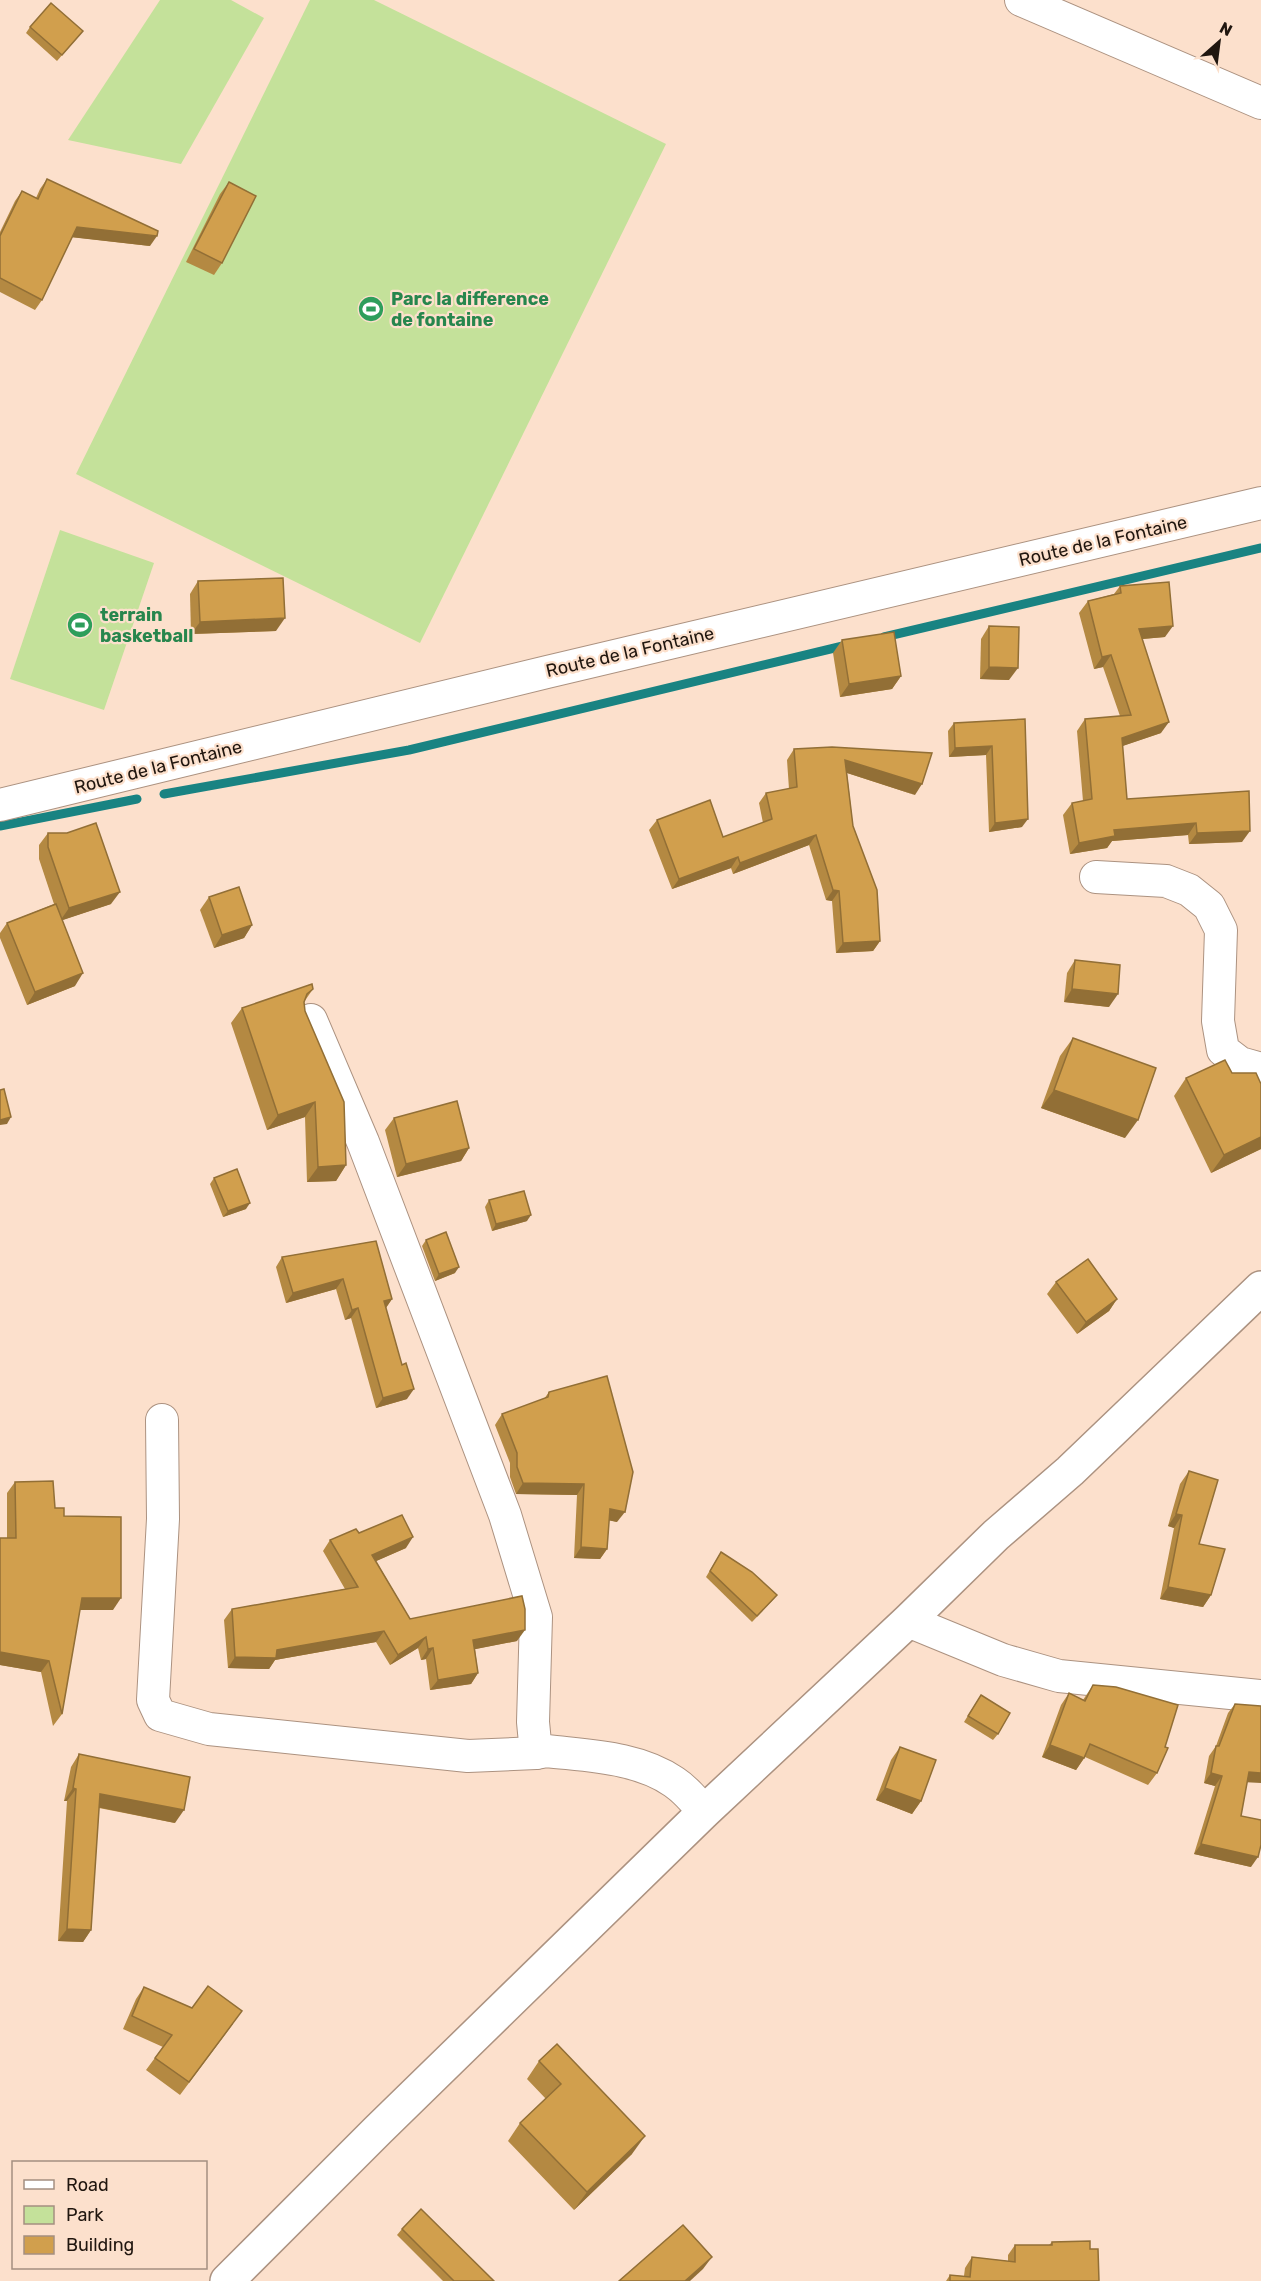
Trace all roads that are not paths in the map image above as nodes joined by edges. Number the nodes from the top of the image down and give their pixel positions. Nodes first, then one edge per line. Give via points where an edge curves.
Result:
1 (1021, 0) edge
2 (1261, 103) edge
3 (1261, 503) edge
4 (0, 805) edge
5 (1096, 877) dead end
6 (311, 1020) edge
7 (1261, 1069) edge
8 (1261, 1288) edge
9 (162, 1420) dead end
10 (908, 1621) junction
11 (1261, 1696) edge
12 (542, 1752) junction
13 (704, 1812) junction
14 (227, 2281) edge

1 - 2 street
3 - 4 street, Route de la Fontaine
5 - 7 street via 1166,881 1189,890 1209,906 1221,930 1218,1021 1223,1050 1240,1063
6 - 12 street via 363,1142 505,1515 536,1617 533,1722
8 - 10 main road
9 - 12 street via 163,1519 153,1700 160,1715 209,1729 468,1756
10 - 11 street via 1003,1660 1059,1676
10 - 13 main road
12 - 13 street via 622,1761 651,1769 674,1781
13 - 14 main road

